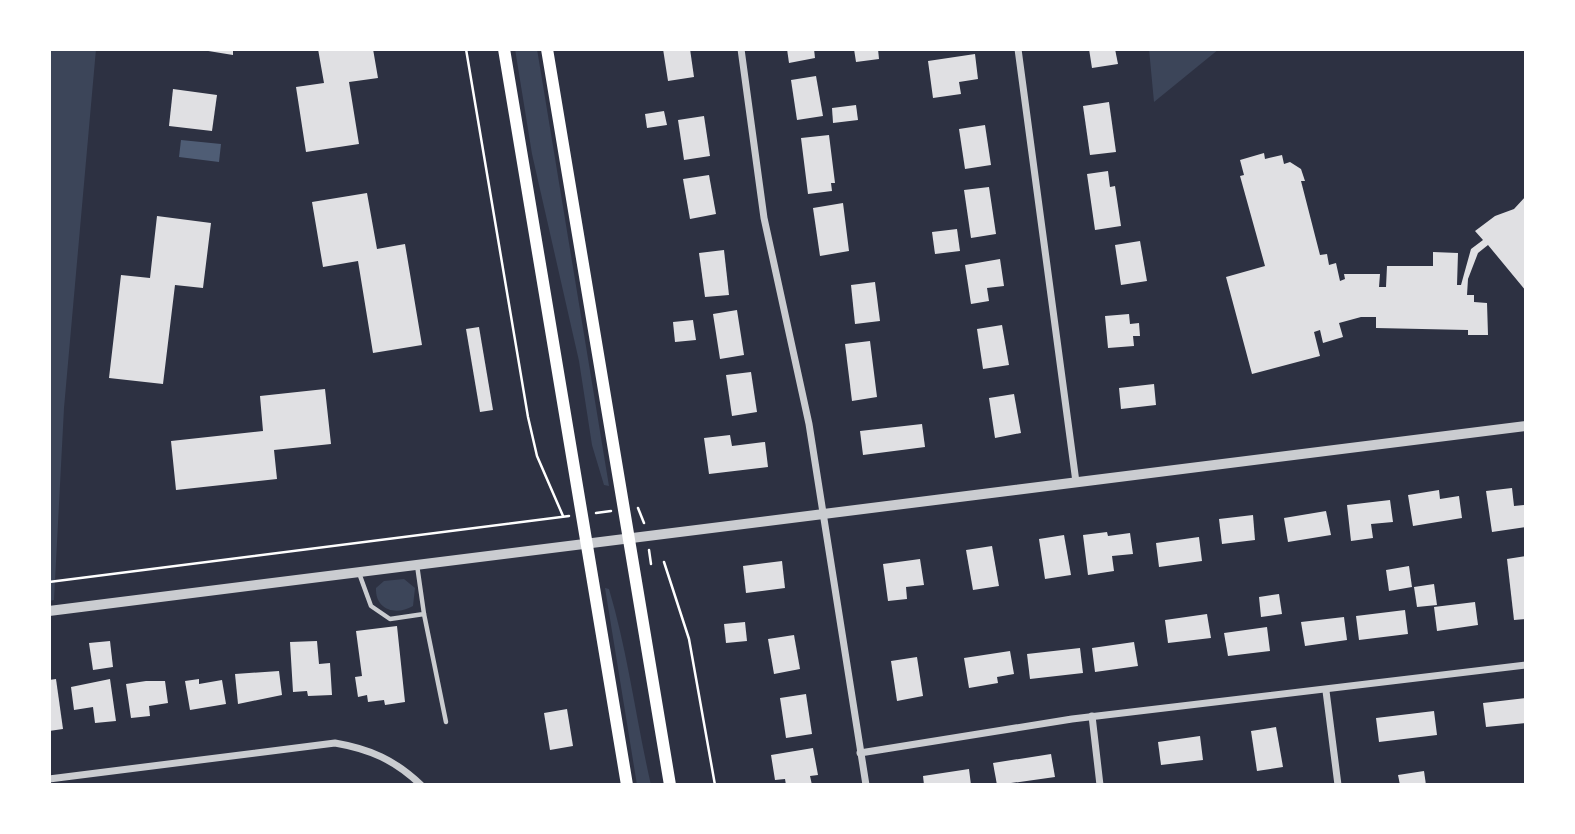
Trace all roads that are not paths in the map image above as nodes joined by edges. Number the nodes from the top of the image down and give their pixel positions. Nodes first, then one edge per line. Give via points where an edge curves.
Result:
1 (504, 49) edge
2 (547, 49) edge
3 (741, 49) edge
4 (1018, 49) edge
5 (1526, 426) edge
6 (1076, 482) junction
7 (821, 513) junction
8 (628, 538) junction
9 (586, 544) junction
10 (417, 565) junction
11 (358, 572) junction
12 (49, 611) edge
13 (424, 614) junction
14 (1526, 666) edge
15 (1326, 691) junction
16 (1092, 716) junction
17 (446, 722) dead end
18 (860, 753) junction
19 (49, 779) edge
20 (421, 785) edge
21 (627, 785) edge
22 (670, 785) edge
23 (866, 785) edge
24 (1100, 785) edge
25 (1338, 785) edge

1 - 9 main road
2 - 8 main road
3 - 7 street via 764,218 799,374
4 - 6 street
5 - 6 street
6 - 7 street
7 - 8 street
7 - 18 street
8 - 9 street
8 - 22 main road
9 - 10 street
9 - 21 main road
10 - 11 street
10 - 13 lane
11 - 12 street
11 - 13 lane via 371,606 390,619
13 - 17 lane
14 - 15 street
15 - 16 street
15 - 25 street
16 - 18 street
16 - 24 street
18 - 23 street
19 - 20 street via 335,743 392,761

